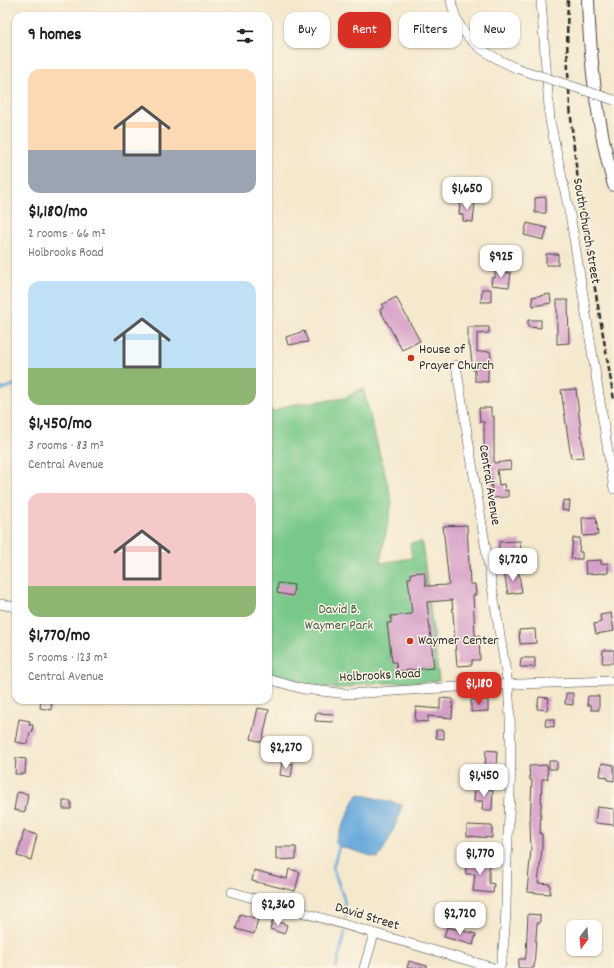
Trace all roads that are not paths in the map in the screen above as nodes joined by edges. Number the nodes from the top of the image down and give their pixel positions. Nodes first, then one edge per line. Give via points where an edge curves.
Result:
1 (451, 0) edge
2 (541, 0) edge
3 (588, 0) edge
4 (614, 100) edge
5 (614, 185) edge
6 (456, 365) dead end
7 (614, 489) edge
8 (0, 604) edge
9 (12, 606) edge
10 (272, 680) edge
11 (614, 681) edge
12 (508, 685) junction
13 (232, 892) dead end
14 (374, 934) junction
15 (364, 968) edge
16 (494, 968) edge
17 (500, 968) edge

1 - 4 street, bridge via 458,22 468,39 484,52 516,68
2 - 7 street, South Church Street via 550,121 571,220
3 - 5 main road via 593,80
6 - 12 street, Central Avenue
8 - 9 street
10 - 12 street, Holbrooks Road via 314,691 348,694
11 - 12 street, Holbrooks Road
12 - 17 street, Central Avenue via 511,731 510,781 504,935
13 - 14 street, David Street
14 - 15 street
14 - 16 street, David Street

